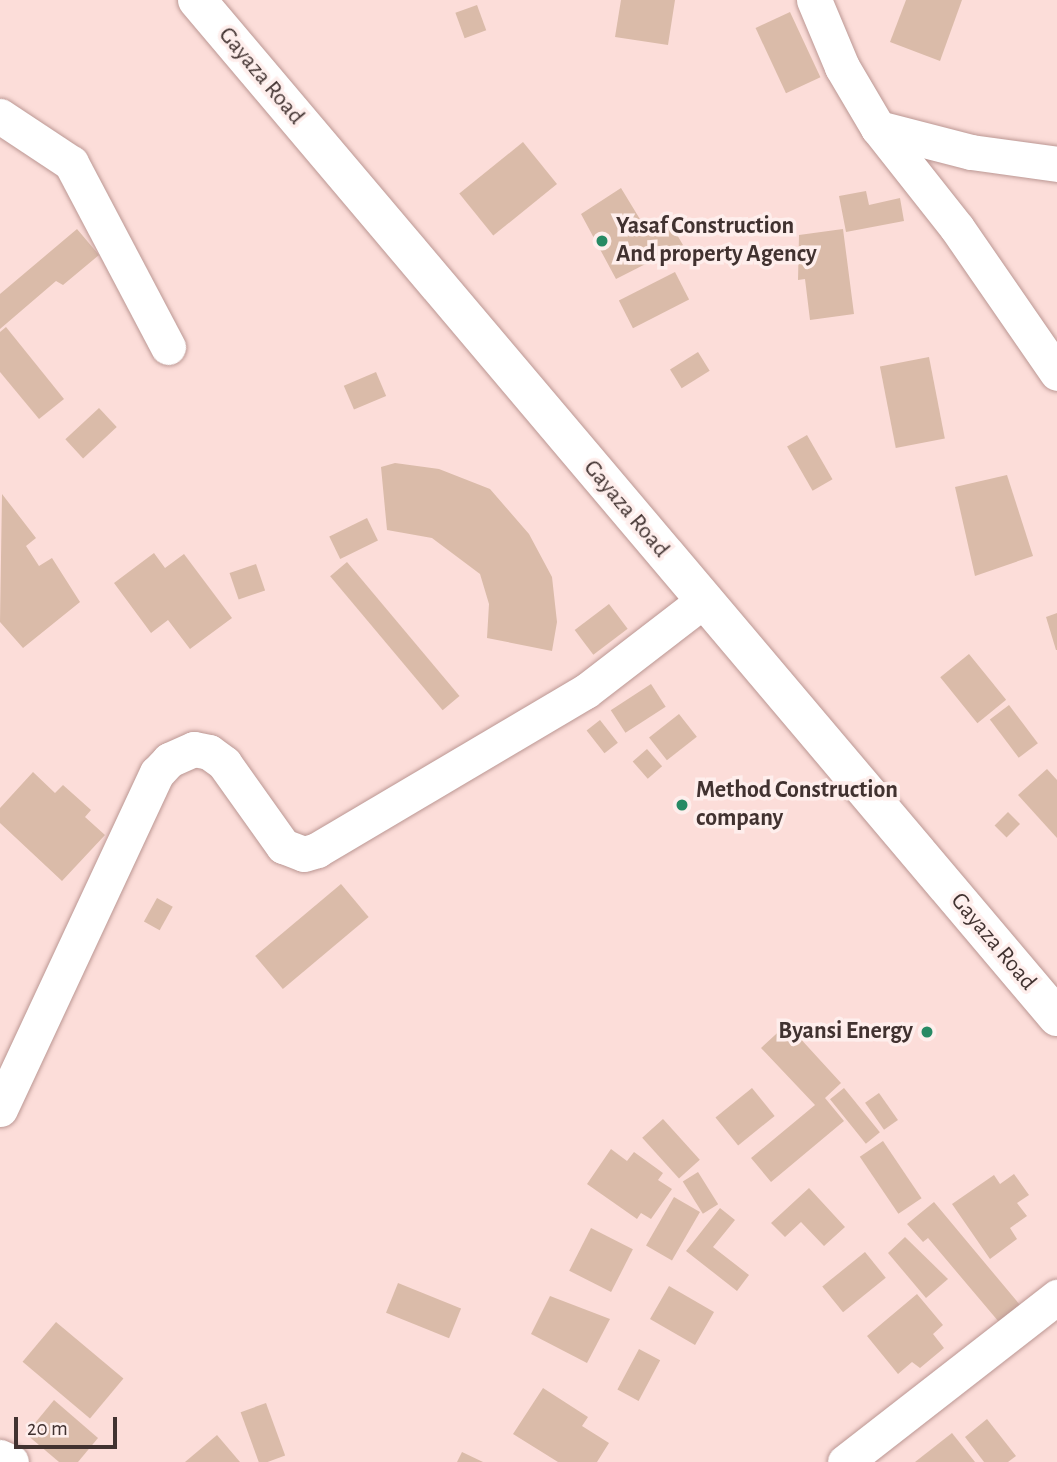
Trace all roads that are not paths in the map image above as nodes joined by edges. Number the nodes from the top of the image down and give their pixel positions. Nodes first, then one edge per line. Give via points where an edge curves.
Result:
1 (197, 0) edge
2 (814, 0) edge
3 (0, 116) edge
4 (878, 128) junction
5 (1057, 164) edge
6 (168, 346) dead end
7 (1057, 373) edge
8 (703, 601) junction
9 (1057, 1017) edge
10 (0, 1109) edge
11 (1057, 1297) edge
12 (0, 1457) edge
13 (11, 1462) edge
14 (845, 1462) edge

1 - 8 main road, Gayaza Road
2 - 4 street via 842,67
3 - 6 street via 71,163
4 - 5 street via 971,152
4 - 7 street via 957,228
8 - 9 main road, Gayaza Road
8 - 10 street via 586,691 304,854 284,846 224,763 209,752 194,749 169,760 157,774
11 - 14 street
12 - 13 street

